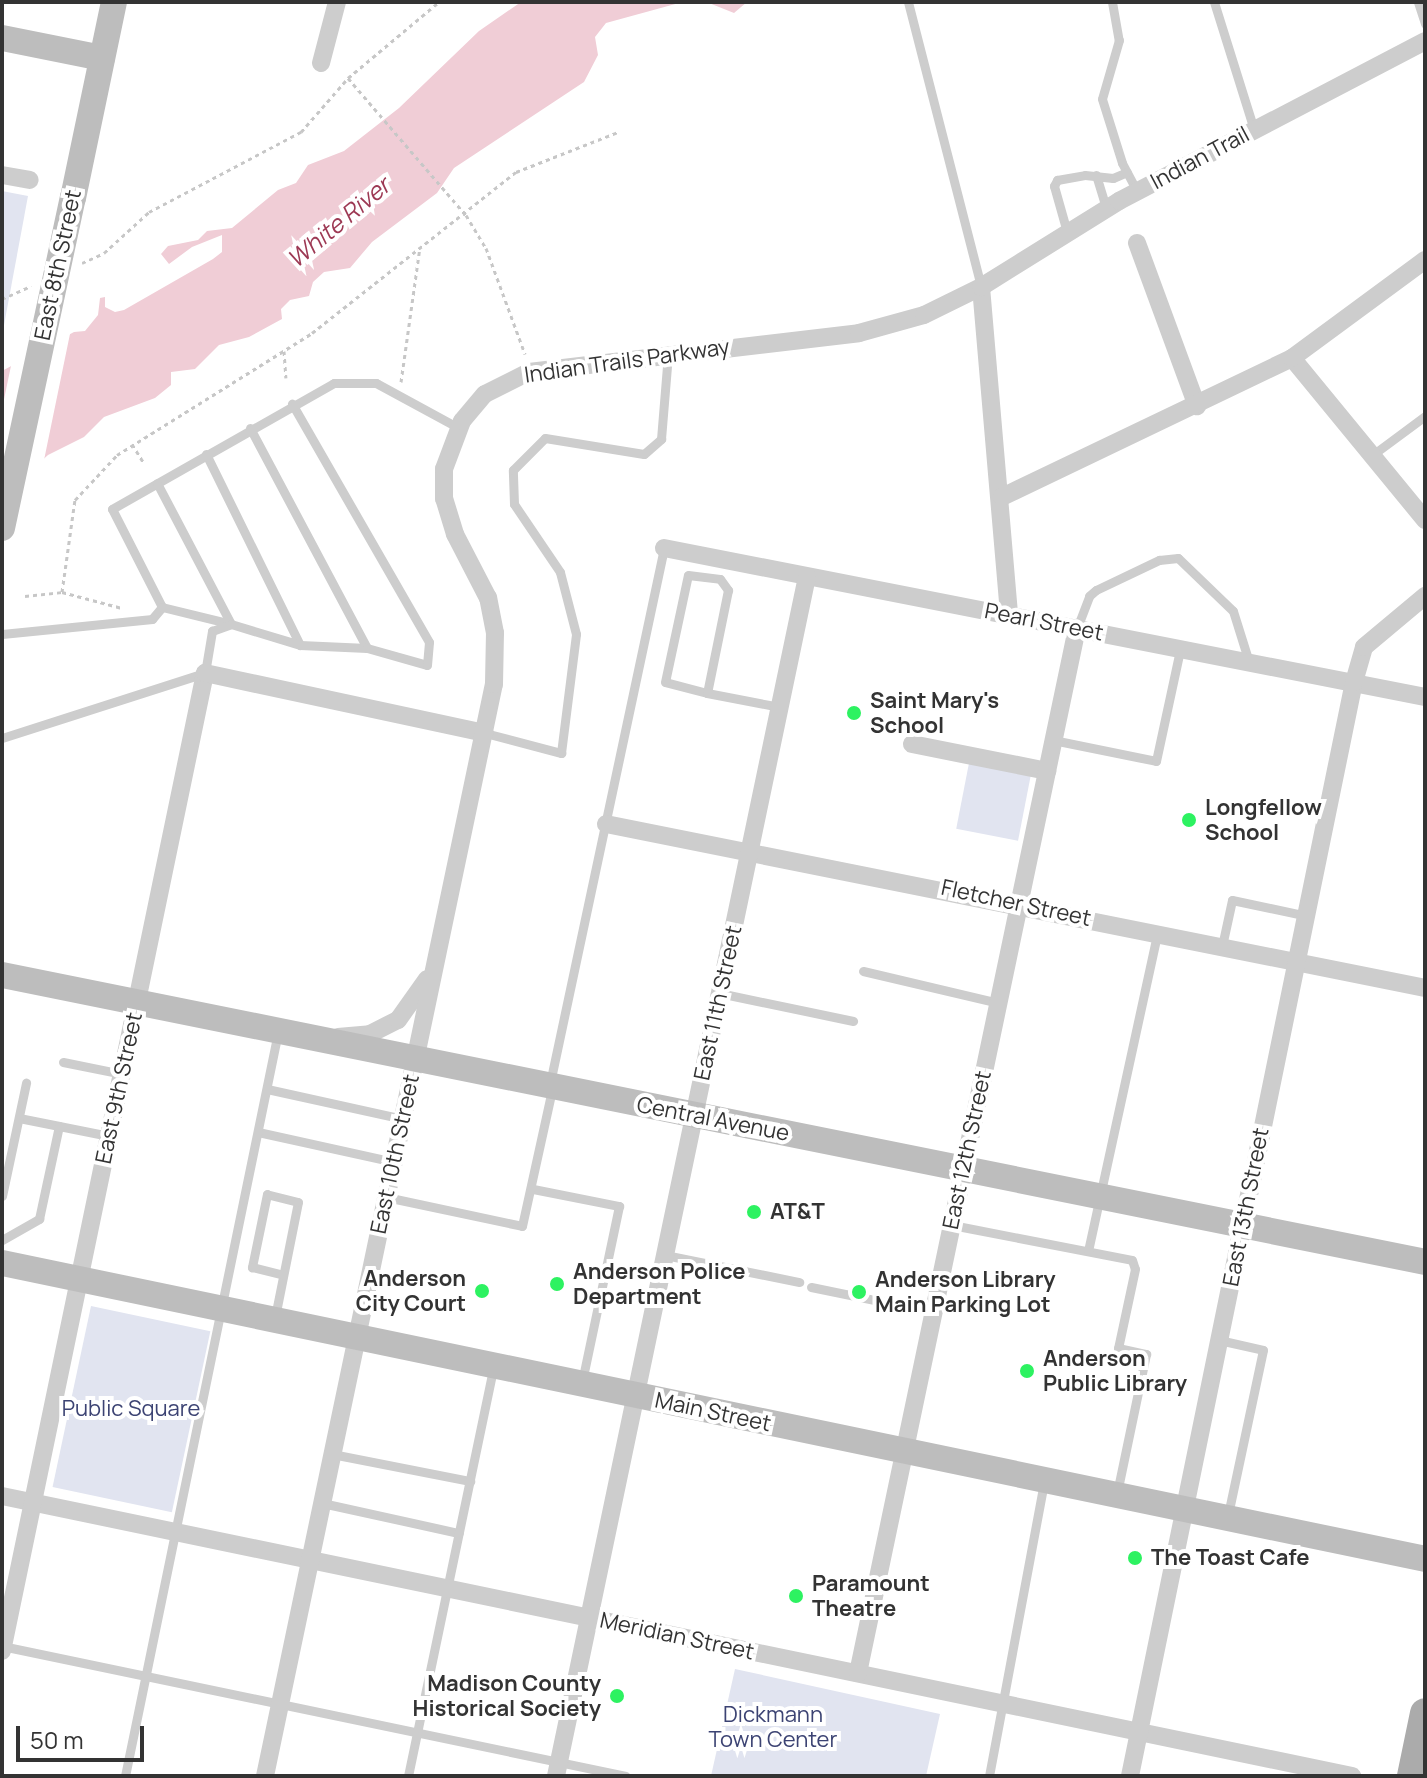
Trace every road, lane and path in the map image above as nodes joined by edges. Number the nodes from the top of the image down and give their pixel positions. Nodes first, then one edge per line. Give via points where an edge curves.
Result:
1 (114, 2) edge
2 (337, 2) edge
3 (439, 2) edge
4 (908, 2) edge
5 (1112, 2) edge
6 (1214, 2) edge
7 (1418, 2) edge
8 (1425, 24) edge
9 (2, 38) edge
10 (1425, 41) edge
11 (102, 58) junction
12 (321, 63) dead end
13 (348, 78) junction
14 (1254, 130) junction
15 (618, 132) dead end
16 (1127, 172) junction
17 (2, 175) edge
18 (1096, 175) junction
19 (30, 180) dead end
20 (1137, 191) junction
21 (1106, 208) junction
22 (466, 215) junction
23 (1067, 232) junction
24 (1137, 243) dead end
25 (420, 247) junction
26 (1425, 260) edge
27 (76, 266) dead end
28 (35, 285) dead end
29 (981, 287) junction
30 (2, 299) edge
31 (284, 351) dead end
32 (668, 354) junction
33 (1292, 358) junction
34 (537, 371) junction
35 (286, 378) dead end
36 (400, 394) junction
37 (292, 404) junction
38 (1197, 406) junction
39 (1425, 416) edge
40 (250, 428) junction
41 (459, 428) junction
42 (132, 444) junction
43 (206, 454) junction
44 (1371, 456) junction
45 (144, 463) dead end
46 (157, 483) junction
47 (1002, 497) junction
48 (1425, 520) edge
49 (2, 528) edge
50 (664, 548) joint
51 (807, 577) junction
52 (62, 592) junction
53 (25, 596) dead end
54 (1425, 596) edge
55 (162, 607) junction
56 (1009, 615) junction
57 (141, 620) junction
58 (231, 624) junction
59 (1077, 628) junction
60 (2, 634) edge
61 (300, 645) junction
62 (367, 648) junction
63 (1180, 650) junction
64 (1249, 662) junction
65 (205, 673) junction
66 (1354, 682) junction
67 (707, 693) junction
68 (1425, 697) edge
69 (780, 707) junction
70 (485, 733) junction
71 (2, 738) edge
72 (1053, 740) junction
73 (912, 744) dead end
74 (1047, 771) junction
75 (606, 824) junction
76 (461, 843) joint
77 (750, 851) junction
78 (1019, 903) junction
79 (1303, 915) junction
80 (1157, 933) junction
81 (440, 943) junction
82 (1222, 946) junction
83 (1293, 961) junction
84 (863, 971) dead end
85 (2, 975) edge
86 (1425, 988) edge
87 (719, 993) junction
88 (137, 1003) junction
89 (998, 1003) junction
90 (853, 1021) dead end
91 (278, 1032) junction
92 (305, 1038) junction
93 (415, 1059) junction
94 (63, 1062) dead end
95 (122, 1074) junction
96 (26, 1083) dead end
97 (551, 1087) junction
98 (267, 1089) junction
99 (694, 1115) junction
100 (19, 1118) junction
101 (403, 1119) junction
102 (59, 1126) junction
103 (258, 1132) junction
104 (109, 1136) junction
105 (394, 1162) junction
106 (963, 1170) junction
107 (533, 1189) junction
108 (2, 1196) edge
109 (1100, 1196) junction
110 (386, 1197) junction
111 (1244, 1224) junction
112 (952, 1225) junction
113 (2, 1240) edge
114 (1088, 1251) junction
115 (665, 1255) junction
116 (1425, 1262) edge
117 (2, 1263) edge
118 (283, 1275) junction
119 (79, 1279) junction
120 (799, 1282) dead end
121 (811, 1287) dead end
122 (223, 1309) junction
123 (933, 1312) junction
124 (275, 1320) junction
125 (357, 1337) junction
126 (1219, 1340) junction
127 (494, 1366) junction
128 (581, 1384) junction
129 (637, 1396) junction
130 (904, 1451) junction
131 (332, 1454) junction
132 (1045, 1480) junction
133 (470, 1481) junction
134 (1116, 1495) junction
135 (2, 1496) edge
136 (33, 1502) junction
137 (322, 1503) junction
138 (1183, 1509) junction
139 (1227, 1518) junction
140 (176, 1532) junction
141 (459, 1533) junction
142 (1425, 1559) edge
143 (310, 1560) junction
144 (447, 1588) junction
145 (590, 1618) junction
146 (2, 1648) edge
147 (858, 1673) junction
148 (146, 1676) junction
149 (1004, 1704) junction
150 (280, 1705) junction
151 (1425, 1713) edge
152 (1140, 1732) junction
153 (417, 1733) junction
154 (558, 1770) edge
155 (125, 1776) edge
156 (265, 1776) edge
157 (408, 1776) edge
158 (626, 1776) edge
159 (989, 1776) edge
160 (1130, 1776) edge
161 (1352, 1776) edge
162 (1412, 1776) edge

1 - 11 street, East 8th Street
2 - 12 street
3 - 13 path
4 - 29 lane
5 - 16 lane via 1119,40 1102,99
6 - 14 lane
7 - 8 lane
9 - 11 street
10 - 14 street, Indian Trail
11 - 49 street, East 8th Street, bridge
13 - 22 path
13 - 27 path via 301,132 149,212 104,253
14 - 20 street, Indian Trail
15 - 22 path via 516,172
16 - 18 lane via 1113,178
16 - 20 lane
17 - 19 street
18 - 21 lane
18 - 23 lane via 1057,180 1054,186
20 - 21 street, Indian Trail
21 - 23 street, Indian Trail
22 - 25 path
22 - 34 path via 486,248 519,346
23 - 29 street, Indian Trail
24 - 38 street
25 - 36 path
25 - 42 path via 312,333
26 - 33 street
28 - 30 path
29 - 32 street, Indian Trails Parkway via 924,315 871,330
29 - 47 street
31 - 35 path
32 - 34 street, Indian Trails Parkway
32 - 70 lane via 661,439 644,454 545,438 513,470 514,504 560,572 576,634 561,753
33 - 38 street
33 - 44 street
34 - 41 street, Indian Trails Parkway via 485,394
36 - 37 lane via 376,383 348,380
36 - 41 lane
37 - 40 lane
37 - 62 lane via 429,642 427,665
38 - 47 street
39 - 44 lane
40 - 43 lane
40 - 62 lane
41 - 70 street, Indian Trails Parkway via 444,469 444,499 455,534 488,598 495,633 494,684
42 - 45 path
42 - 52 path via 89,480 75,500
43 - 46 lane
43 - 61 lane
44 - 48 street
46 - 55 lane via 112,509
46 - 58 lane
47 - 56 street
50 - 51 street, Pearl Street
50 - 75 lane
51 - 56 street, Pearl Street
51 - 69 street, East 11th Street
52 - 53 path
52 - 57 path via 133,611
54 - 66 street, East 13th Street via 1364,647
55 - 57 lane via 152,619
55 - 58 lane
56 - 59 street, Pearl Street
57 - 60 lane
58 - 61 lane
58 - 65 lane via 212,631
59 - 63 street, Pearl Street
59 - 64 lane via 1084,605 1096,590 1159,560 1178,558 1233,611
59 - 72 street, East 12th Street
61 - 62 lane
63 - 64 street, Pearl Street
63 - 72 lane via 1156,761
64 - 66 street, Pearl Street
65 - 70 street
65 - 71 lane
65 - 88 street, East 9th Street
66 - 68 street, Pearl Street
66 - 79 street, East 13th Street
67 - 67 lane via 728,590 720,579 688,575 665,682
67 - 69 lane
69 - 77 street, East 11th Street
70 - 76 street, Indian Trails Parkway
72 - 74 street, East 12th Street
73 - 74 street
74 - 78 street, East 12th Street
75 - 77 street, Fletcher Street
75 - 97 lane
76 - 81 street, East 10th Street
77 - 78 street, Fletcher Street
77 - 87 street, East 11th Street
78 - 80 street, Fletcher Street
78 - 89 street, East 12th Street
79 - 82 lane via 1232,900
79 - 83 street, East 13th Street
80 - 82 street, Fletcher Street
80 - 109 lane
81 - 92 street via 422,988 398,1020 370,1034
81 - 93 street, East 10th Street
82 - 83 street, Fletcher Street
83 - 86 street, Fletcher Street
83 - 111 street, East 13th Street
84 - 89 lane
85 - 88 street, Central Avenue
87 - 90 lane
87 - 99 street, East 11th Street
88 - 91 street, Central Avenue
88 - 95 street, East 9th Street
89 - 106 street, East 12th Street
91 - 92 street, Central Avenue
91 - 98 lane
92 - 93 street, Central Avenue
93 - 97 street, Central Avenue
93 - 101 street, East 10th Street
94 - 95 lane
95 - 104 street, East 9th Street
96 - 100 lane
97 - 99 street, Central Avenue
97 - 107 lane
98 - 101 lane
98 - 103 lane
99 - 106 street, Central Avenue
99 - 115 street, East 11th Street
100 - 102 lane
100 - 108 lane
101 - 105 street, East 10th Street
102 - 104 lane
102 - 113 lane via 39,1219
103 - 105 lane
103 - 122 lane
104 - 119 street, East 9th Street
105 - 110 street, East 10th Street
106 - 109 street, Central Avenue
106 - 112 street, East 12th Street
107 - 110 lane via 526,1219 514,1227
107 - 128 lane via 619,1206
109 - 111 street, Central Avenue
109 - 114 lane
110 - 125 street, East 10th Street
111 - 116 street, Central Avenue
111 - 126 street, East 13th Street
112 - 114 lane
112 - 123 street, East 12th Street
114 - 134 lane via 1132,1260 1135,1269 1118,1348 1146,1354
115 - 120 lane
115 - 129 street, East 11th Street
117 - 119 street, Main Street
118 - 118 lane via 298,1202 267,1194 252,1267
118 - 124 lane
119 - 122 street, Main Street
119 - 136 street, East 9th Street
121 - 123 lane
122 - 124 street, Main Street
122 - 140 lane
123 - 130 street, East 12th Street
124 - 125 street, Main Street
125 - 127 street, Main Street
125 - 131 street, East 10th Street
126 - 138 street, East 13th Street
126 - 139 lane via 1263,1350
127 - 128 street, Main Street
127 - 133 lane
128 - 129 street, Main Street
129 - 130 street, Main Street
129 - 145 street, East 11th Street
130 - 132 street, Main Street
130 - 147 street, East 12th Street
131 - 133 lane
131 - 137 street, East 10th Street
132 - 134 street, Main Street
132 - 149 lane via 1006,1663
133 - 141 lane
134 - 138 street, Main Street
135 - 136 street, Meridian Street
136 - 140 street, Meridian Street
136 - 146 street, East 9th Street
137 - 141 lane
137 - 143 street, East 10th Street
138 - 139 street, Main Street
138 - 152 street, East 13th Street
139 - 142 street, Main Street
140 - 143 street, Meridian Street
140 - 148 lane
141 - 144 lane
143 - 144 street, Meridian Street
143 - 150 street, East 10th Street
144 - 145 street, Meridian Street
144 - 153 lane
145 - 147 street, Meridian Street
145 - 154 street, East 11th Street
146 - 148 lane
147 - 149 street, Meridian Street
148 - 150 lane
148 - 155 lane
149 - 152 street, Meridian Street
149 - 159 lane
150 - 153 lane
150 - 156 street, East 10th Street
151 - 162 main road
152 - 160 street, East 13th Street
152 - 161 street, Meridian Street
153 - 154 lane
153 - 157 lane
154 - 158 lane

